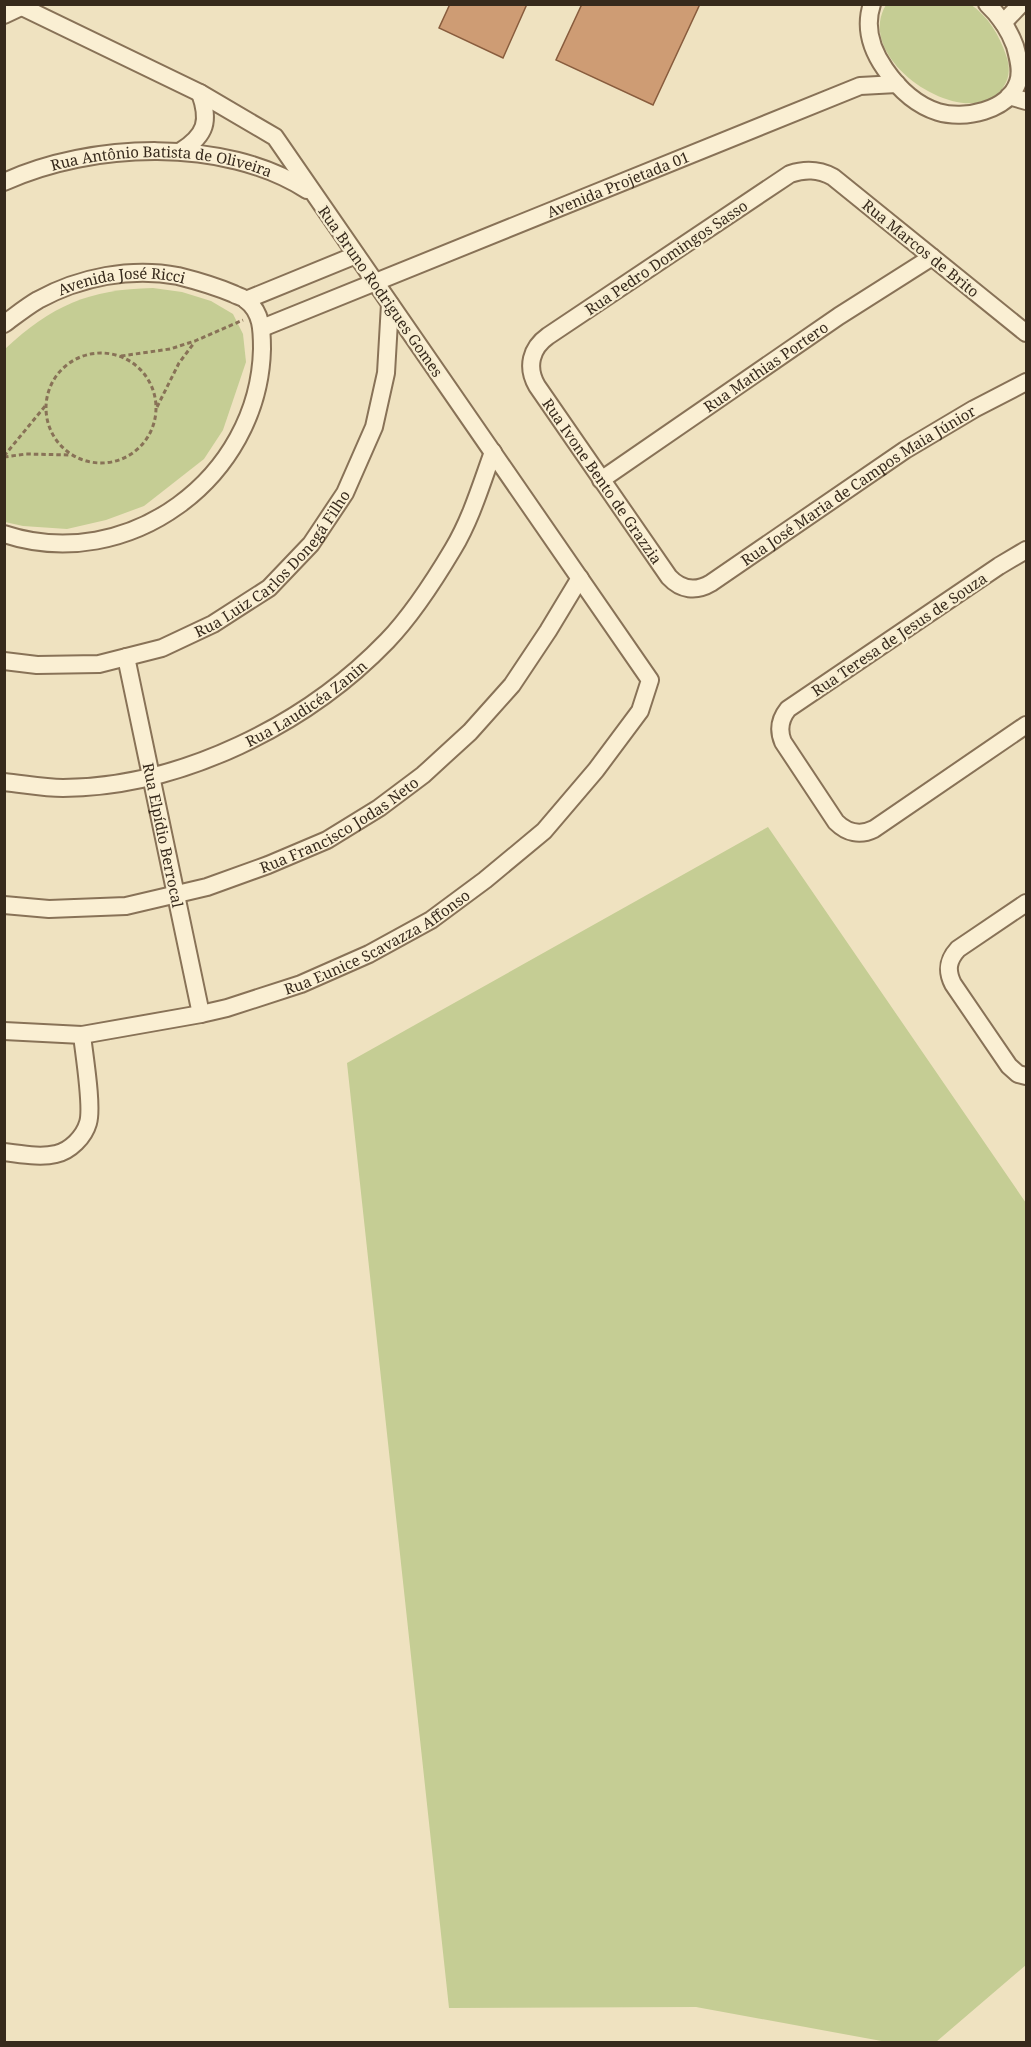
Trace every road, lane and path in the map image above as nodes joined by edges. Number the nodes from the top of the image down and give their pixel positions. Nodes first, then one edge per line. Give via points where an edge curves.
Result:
1 (987, 4) edge
2 (1021, 4) edge
3 (19, 6) edge
4 (867, 8) edge
5 (4, 15) edge
6 (1003, 23) junction
7 (881, 63) junction
8 (1023, 68) edge
9 (897, 84) junction
10 (860, 86) junction
11 (200, 93) junction
12 (1009, 96) junction
13 (1026, 101) edge
14 (181, 151) junction
15 (812, 170) joint
16 (4, 182) edge
17 (314, 194) junction
18 (356, 255) junction
19 (932, 257) junction
20 (376, 283) junction
21 (246, 300) junction
22 (390, 304) junction
23 (4, 324) edge
24 (262, 328) junction
25 (1026, 333) edge
26 (120, 356) junction
27 (531, 358) joint
28 (1026, 382) edge
29 (46, 405) junction
30 (156, 410) junction
31 (493, 452) junction
32 (72, 455) junction
33 (4, 457) edge
34 (602, 480) junction
35 (4, 534) edge
36 (1026, 550) edge
37 (580, 578) junction
38 (692, 589) joint
39 (126, 657) junction
40 (4, 661) edge
41 (650, 680) joint
42 (1026, 725) edge
43 (151, 776) junction
44 (4, 782) edge
45 (176, 894) junction
46 (1026, 903) edge
47 (4, 905) edge
48 (201, 1014) junction
49 (4, 1031) edge
50 (82, 1035) junction
51 (1024, 1076) edge
52 (4, 1152) edge

1 - 6 street
2 - 6 street
3 - 5 street, Rua Bruno Rodrigues Gomes
3 - 11 street, Rua Bruno Rodrigues Gomes
4 - 7 street via 871,44
6 - 8 street
7 - 9 street
7 - 10 street, Avenida Projetada 01
8 - 12 street
9 - 10 street, Avenida Projetada 01
9 - 12 street via 927,108 951,114 982,111
10 - 20 street, Avenida Projetada 01
11 - 14 street via 206,110 204,127 195,142
11 - 17 street, Rua Bruno Rodrigues Gomes via 275,137
12 - 13 street
14 - 16 street, Rua Antônio Batista de Oliveira via 125,151 71,159
14 - 17 street, Rua Antônio Batista de Oliveira via 278,174
15 - 19 street, Rua Marcos de Brito via 833,177
15 - 27 street, Rua Pedro Domingos Sasso via 790,174 558,329 539,343
17 - 18 street, Rua Bruno Rodrigues Gomes
18 - 20 street, Rua Bruno Rodrigues Gomes
18 - 21 street
19 - 25 street, Rua Marcos de Brito
19 - 34 street, Rua Mathias Portero via 838,316
20 - 22 street, Rua Bruno Rodrigues Gomes
20 - 24 street
21 - 23 street, Avenida José Ricci via 206,282 163,273 119,274 76,283 37,301
21 - 24 street via 258,313
22 - 31 street, Rua Bruno Rodrigues Gomes
22 - 39 street, Rua Luiz Carlos Donegá Filho via 386,373 374,427 345,494 311,544 269,588 213,624 162,648
24 - 35 street via 256,393 240,436 219,468 194,495 129,532 93,541 55,544
26 - 29 path via 97,353 66,365 52,383
26 - 30 path via 146,377
26 - 30 path via 195,341 179,363
27 - 34 street, Rua Ivone Bento de Grazzia via 534,381
28 - 38 street, Rua José Maria de Campos Maia Júnior via 905,450 711,583
29 - 32 path via 56,439
29 - 33 path
30 - 32 path via 151,432 128,457 106,463
31 - 37 street, Rua Bruno Rodrigues Gomes
31 - 43 street, Rua Laudicéa Zanin via 454,547 430,585 388,640 349,678 254,740
32 - 33 path
34 - 38 street, Rua Ivone Bento de Grazzia via 669,577
36 - 42 street, Rua Teresa de Jesus de Souza via 789,709 780,724 783,742 836,822 851,832 874,829
37 - 41 street, Rua Bruno Rodrigues Gomes
37 - 45 street, Rua Francisco Jodas Neto via 512,685 470,732 423,775 327,840 238,876
39 - 40 street, Rua Luiz Carlos Donegá Filho via 99,664
39 - 43 street, Rua Elpídio Berrocal
41 - 48 street, Rua Eunice Scavazza Affonso via 640,711 596,770 544,831 485,880 431,920 369,954 301,984
43 - 44 street, Rua Laudicéa Zanin via 63,788
43 - 45 street, Rua Elpídio Berrocal
45 - 47 street, Rua Francisco Jodas Neto via 126,906 49,909
45 - 48 street, Rua Elpídio Berrocal
46 - 51 street via 958,949 949,963 953,984 1009,1066
48 - 50 street, Rua Eunice Scavazza Affonso
49 - 50 street, Rua Eunice Scavazza Affonso
50 - 52 street via 90,1109 81,1136 71,1148 55,1154

